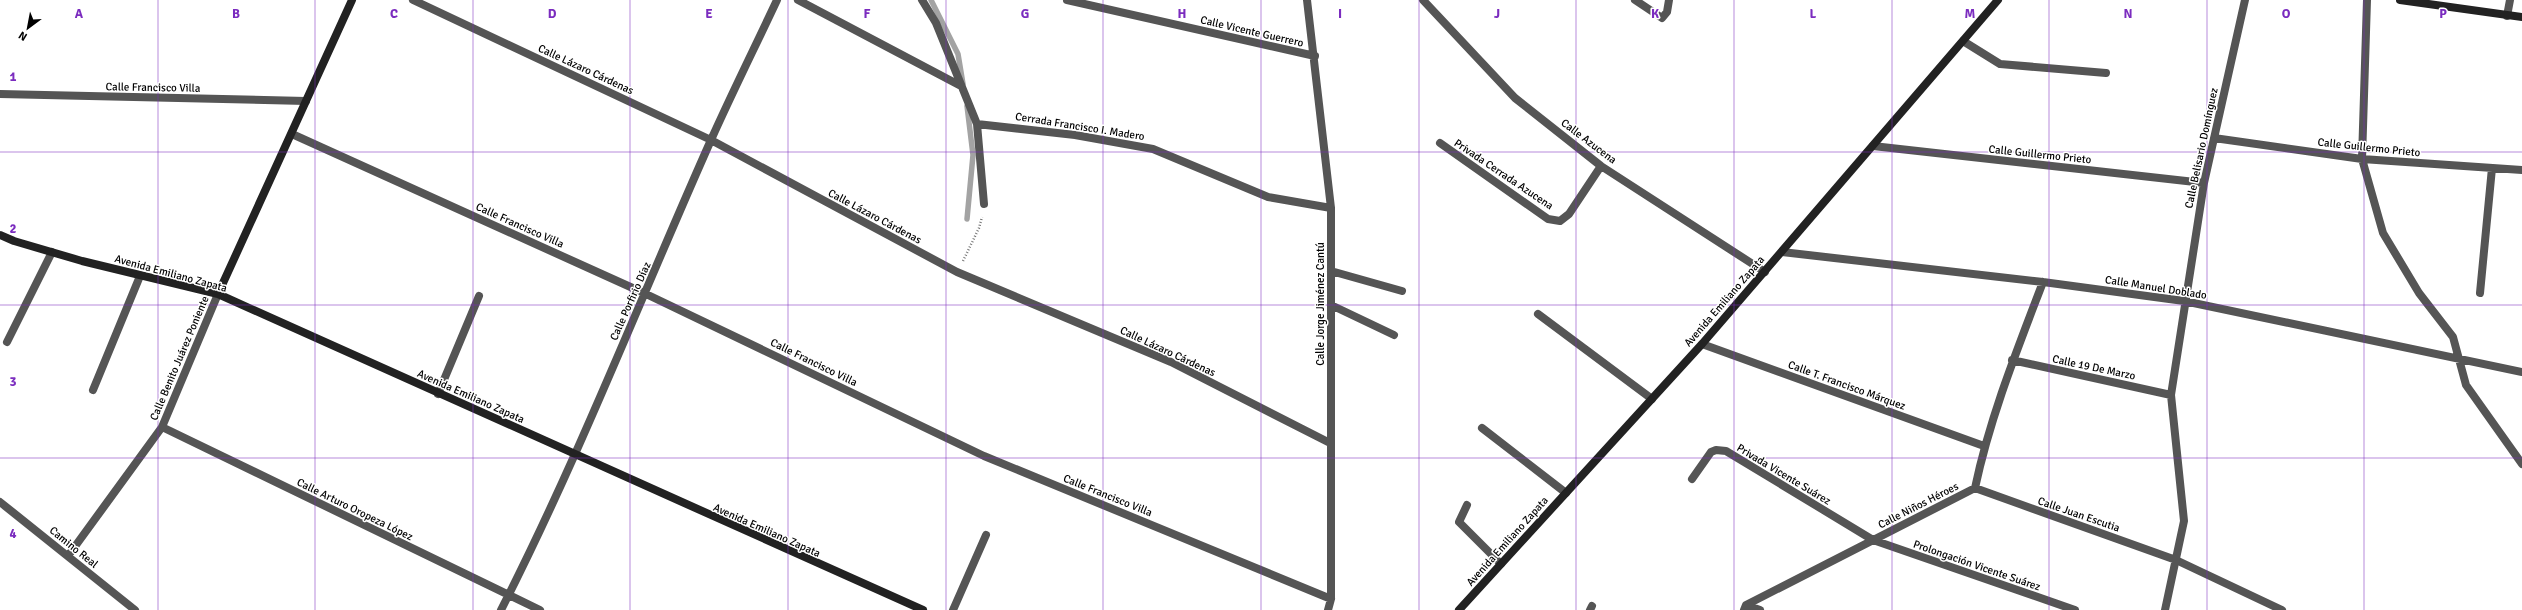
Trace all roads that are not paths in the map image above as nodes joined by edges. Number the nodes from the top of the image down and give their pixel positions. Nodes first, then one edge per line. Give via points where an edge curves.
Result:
1 (352, 0) edge
2 (413, 0) edge
3 (777, 0) edge
4 (798, 0) edge
5 (922, 0) edge
6 (1068, 0) edge
7 (1307, 0) edge
8 (1423, 0) edge
9 (1635, 0) edge
10 (1669, 0) edge
11 (1998, 0) edge
12 (2245, 0) edge
13 (2367, 0) edge
14 (2400, 0) edge
15 (2510, 0) edge
16 (2507, 16) junction
17 (2522, 17) edge
18 (1963, 40) junction
19 (1315, 56) junction
20 (2106, 74) dead end
21 (961, 86) junction
22 (0, 94) edge
23 (306, 101) junction
24 (980, 124) junction
25 (292, 134) junction
26 (2214, 138) junction
27 (711, 140) junction
28 (1440, 143) dead end
29 (1873, 146) junction
30 (2362, 160) junction
31 (1601, 166) junction
32 (2492, 168) junction
33 (2522, 170) edge
34 (2204, 183) junction
35 (984, 204) road end
36 (1331, 208) junction
37 (0, 235) edge
38 (52, 252) junction
39 (1782, 252) junction
40 (1331, 271) junction
41 (1765, 272) junction
42 (140, 276) junction
43 (2043, 282) junction
44 (1402, 291) dead end
45 (218, 294) junction
46 (646, 294) junction
47 (2480, 294) dead end
48 (479, 296) dead end
49 (2184, 301) junction
50 (1331, 305) junction
51 (1538, 314) dead end
52 (1394, 335) dead end
53 (8, 342) dead end
54 (1702, 344) junction
55 (2459, 358) junction
56 (2012, 360) junction
57 (2522, 372) edge
58 (94, 390) dead end
59 (438, 394) junction
60 (2171, 395) junction
61 (1652, 399) junction
62 (162, 427) junction
63 (1482, 428) dead end
64 (1330, 443) junction
65 (1984, 446) junction
66 (573, 454) junction
67 (2522, 464) edge
68 (1692, 479) dead end
69 (1975, 488) junction
70 (1566, 493) junction
71 (0, 502) edge
72 (1467, 505) dead end
73 (986, 535) dead end
74 (1873, 540) junction
75 (68, 556) junction
76 (2176, 560) junction
77 (1501, 564) junction
78 (508, 595) junction
79 (1331, 599) junction
80 (1745, 607) edge
81 (135, 610) edge
82 (501, 610) edge
83 (540, 610) edge
84 (923, 610) edge
85 (953, 610) edge
86 (1328, 610) edge
87 (1459, 610) edge
88 (1760, 610) edge
89 (2075, 610) edge
90 (2165, 610) edge
91 (2282, 610) edge

1 - 23 street, Calle Benito Juárez Poniente
2 - 27 street, Calle Lázaro Cárdenas
3 - 27 street, Calle Porfirio Díaz
4 - 21 street
5 - 21 street via 936,23
6 - 19 street, Calle Vicente Guerrero
7 - 19 street, Calle Jorge Jiménez Cantú
8 - 31 street, Calle Azucena via 1515,98
9 - 10 street via 1662,18 1667,12
11 - 18 street, Avenida Emiliano Zapata
12 - 26 street, Calle Belisario Domínguez
13 - 30 street
14 - 16 street
15 - 16 street
16 - 17 street
18 - 20 street via 2000,64
18 - 29 street, Avenida Emiliano Zapata
19 - 36 street, Calle Jorge Jiménez Cantú
21 - 24 street
22 - 23 street, Calle Francisco Villa
23 - 25 street, Calle Benito Juárez Poniente
24 - 35 street
24 - 36 street, Cerrada Francisco I. Madero via 1075,135 1153,149 1268,197
25 - 45 street, Calle Benito Juárez Poniente
25 - 46 street, Calle Francisco Villa
26 - 30 street, Calle Guillermo Prieto
26 - 34 street, Calle Belisario Domínguez
27 - 46 street, Calle Porfirio Díaz
27 - 64 street, Calle Lázaro Cárdenas via 957,272 1171,362
28 - 31 street, Privada Cerrada Azucena via 1548,219 1560,221 1569,214
29 - 34 street, Calle Guillermo Prieto
29 - 39 street, Avenida Emiliano Zapata
30 - 32 street, Calle Guillermo Prieto
30 - 55 street via 2383,232 2419,293 2453,337
31 - 41 street, Calle Azucena
32 - 33 street, Calle Guillermo Prieto
32 - 47 street
34 - 49 street, Calle Belisario Domínguez
36 - 40 street, Calle Jorge Jiménez Cantú
37 - 38 street, Avenida Emiliano Zapata
38 - 42 street, Avenida Emiliano Zapata
38 - 53 street
39 - 41 street, Avenida Emiliano Zapata
39 - 43 street, Calle Manuel Doblado
40 - 44 street
40 - 50 street, Calle Jorge Jiménez Cantú
41 - 54 street, Avenida Emiliano Zapata
42 - 45 street, Avenida Emiliano Zapata
42 - 58 street
43 - 49 street, Calle Manuel Doblado
43 - 56 street, Calle Niños Héroes
45 - 59 street, Avenida Emiliano Zapata
45 - 62 street, Calle Benito Juárez Poniente
46 - 66 street, Calle Porfirio Díaz
46 - 79 street, Calle Francisco Villa via 984,456
48 - 59 street
49 - 55 street, Calle Manuel Doblado
49 - 60 street, Calle Belisario Domínguez
50 - 52 street
50 - 64 street, Calle Jorge Jiménez Cantú
51 - 61 street
54 - 61 street, Avenida Emiliano Zapata
54 - 65 street, Calle T. Francisco Márquez
55 - 57 street, Calle Manuel Doblado
55 - 67 street via 2466,385
56 - 60 street, Calle 19 De Marzo
56 - 65 street, Calle Niños Héroes
59 - 66 street, Avenida Emiliano Zapata
60 - 76 street, Calle Belisario Domínguez via 2184,521
61 - 70 street, Avenida Emiliano Zapata
62 - 75 street, Calle Benito Juárez Poniente
62 - 78 street, Calle Arturo Oropeza López
63 - 70 street
64 - 79 street, Calle Jorge Jiménez Cantú
65 - 69 street, Calle Niños Héroes
66 - 78 street, Calle Porfirio Díaz
66 - 84 street, Avenida Emiliano Zapata
68 - 74 street, Privada Vicente Suárez via 1711,452 1726,451
69 - 74 street, Calle Niños Héroes
69 - 76 street, Calle Juan Escutia
70 - 77 street, Avenida Emiliano Zapata
71 - 75 street, Camino Real
72 - 77 street via 1460,518 1461,526
73 - 85 street
74 - 80 street, Calle Niños Héroes
74 - 89 street, Prolongación Vicente Suárez
75 - 81 street, Camino Real
76 - 90 street, Calle Belisario Domínguez
76 - 91 street, Calle Juan Escutia
77 - 87 street, Avenida Emiliano Zapata
78 - 82 street, Calle Porfirio Díaz
78 - 83 street, Calle Arturo Oropeza López
79 - 86 street, Calle Jorge Jiménez Cantú
80 - 88 street

